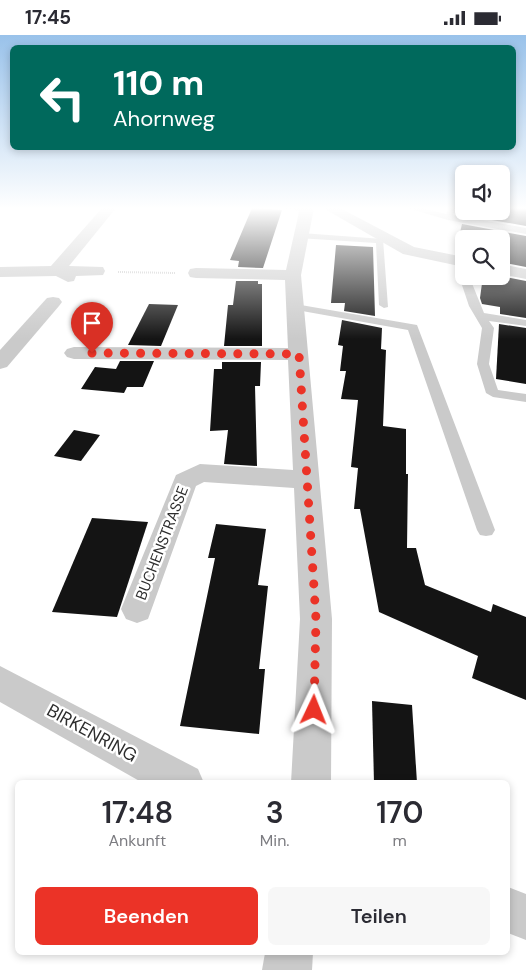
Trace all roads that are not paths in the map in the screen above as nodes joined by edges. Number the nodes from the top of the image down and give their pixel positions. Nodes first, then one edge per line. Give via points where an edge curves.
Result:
1 (79, 252) edge
2 (298, 252) edge
3 (381, 252) edge
4 (411, 252) edge
5 (455, 266) edge
6 (97, 271) road end
7 (510, 271) edge
8 (0, 272) edge
9 (196, 273) road end
10 (64, 274) junction
11 (526, 274) edge
12 (293, 275) junction
13 (468, 285) edge
14 (53, 302) dead end
15 (384, 305) dead end
16 (296, 307) junction
17 (480, 316) junction
18 (526, 323) edge
19 (74, 353) dead end
20 (299, 354) junction
21 (0, 363) edge
22 (526, 398) edge
23 (307, 480) junction
24 (486, 530) dead end
25 (137, 609) dead end
26 (0, 683) edge
27 (178, 780) edge
28 (311, 780) edge
29 (510, 911) edge
30 (526, 917) edge
31 (289, 955) edge
32 (287, 970) edge

1 - 10 street
2 - 12 street
3 - 15 lane
4 - 5 street
6 - 10 street
7 - 11 street
8 - 10 street
9 - 12 street
12 - 16 street
13 - 17 lane
14 - 21 street
16 - 20 street
16 - 24 lane via 413,327
17 - 18 lane
17 - 22 lane via 488,328 483,364 493,393
19 - 20 street
20 - 23 street
23 - 25 street, BUCHENSTRASSE via 200,473 186,481
23 - 28 street via 316,619
26 - 27 street, BIRKENRING
29 - 30 street
31 - 32 street

